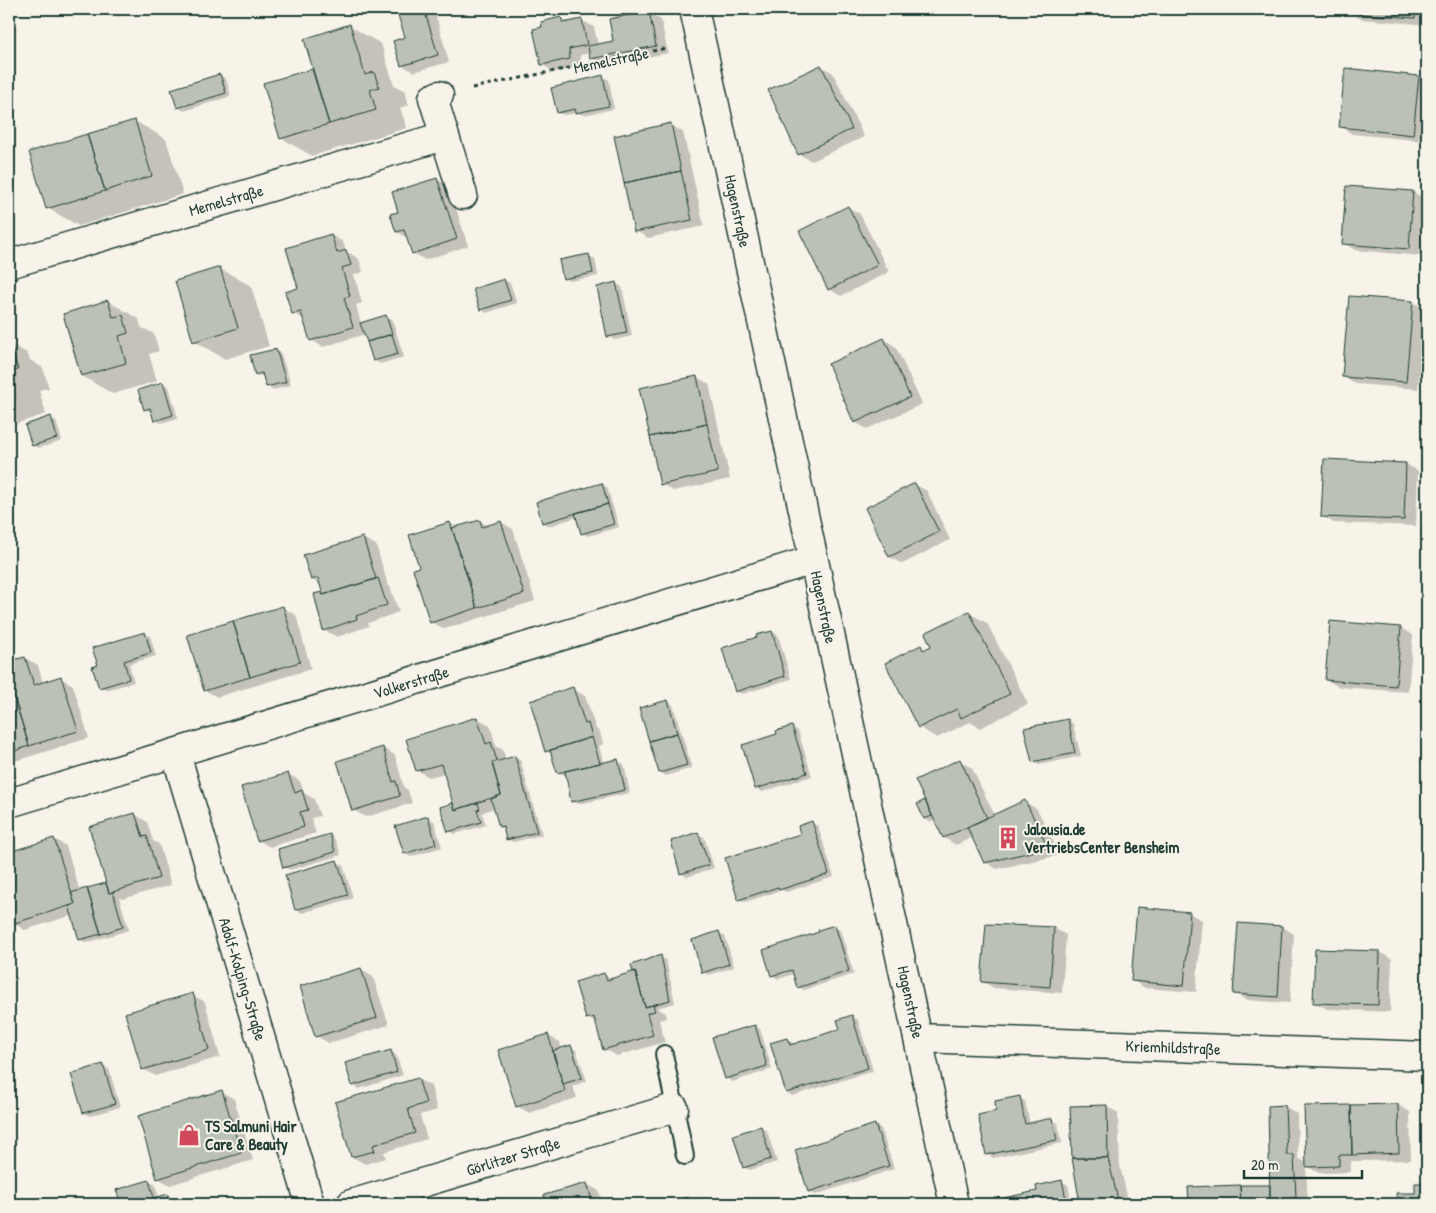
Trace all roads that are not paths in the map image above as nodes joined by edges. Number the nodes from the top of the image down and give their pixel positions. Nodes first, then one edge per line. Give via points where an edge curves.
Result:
1 (694, 9) edge
2 (436, 97) road end
3 (444, 136) junction
4 (463, 195) dead end
5 (9, 264) edge
6 (813, 560) junction
7 (176, 754) junction
8 (9, 803) edge
9 (919, 1038) junction
10 (664, 1054) dead end
11 (1427, 1056) edge
12 (674, 1108) junction
13 (685, 1156) dead end
14 (310, 1204) edge
15 (351, 1204) edge
16 (954, 1204) edge

1 - 6 street, Hagenstraße
2 - 3 street
3 - 4 street
3 - 5 street, Memelstraße
6 - 7 street, Volkerstraße
6 - 9 street, Hagenstraße
7 - 8 street, Volkerstraße
7 - 14 street, Adolf-Kolping-Straße
9 - 11 street, Kriemhildstraße
9 - 16 street, Hagenstraße
10 - 12 lane
12 - 13 lane
12 - 15 street, Görlitzer Straße

